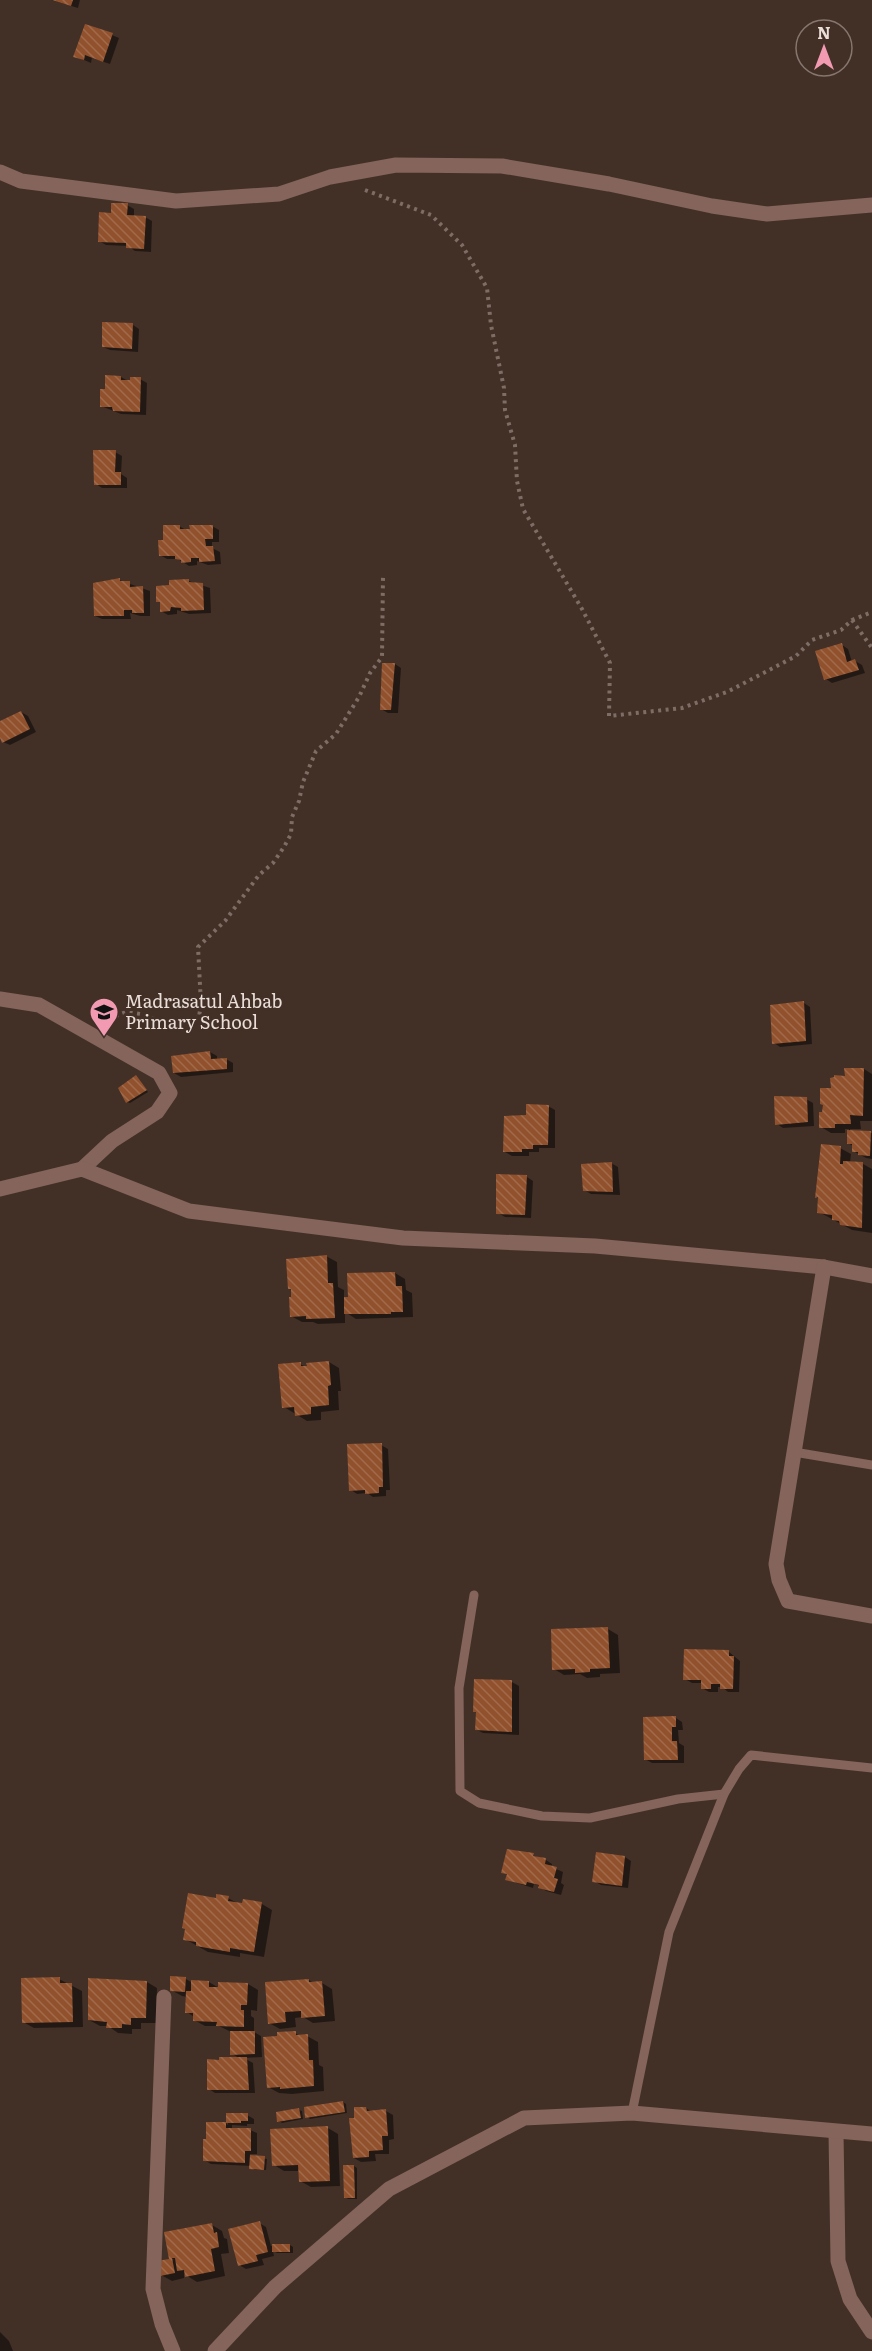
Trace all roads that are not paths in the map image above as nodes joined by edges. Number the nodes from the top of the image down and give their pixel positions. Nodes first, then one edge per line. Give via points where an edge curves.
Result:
1 (0, 172) edge
2 (872, 205) edge
3 (0, 999) edge
4 (82, 1169) junction
5 (0, 1189) edge
6 (824, 1268) junction
7 (872, 1276) edge
8 (794, 1452) junction
9 (872, 1465) edge
10 (474, 1595) dead end
11 (872, 1616) edge
12 (872, 1768) edge
13 (724, 1794) junction
14 (164, 1997) dead end
15 (632, 2113) junction
16 (836, 2132) junction
17 (872, 2134) edge
18 (872, 2332) edge
19 (173, 2351) edge
20 (215, 2351) edge

1 - 2 street via 21,181 176,201 279,194 330,177 396,165 502,166 767,214
3 - 4 street via 39,1005 159,1073 170,1093 158,1112 112,1141
4 - 5 street
4 - 6 street via 189,1211 403,1238 595,1246
6 - 7 street
6 - 8 street
8 - 9 lane
8 - 11 street via 776,1564 788,1601
10 - 13 lane via 459,1688 460,1791 479,1803 542,1816 590,1818 678,1799
12 - 13 lane via 751,1755
13 - 15 lane via 669,1932
14 - 19 street via 153,2289
15 - 16 street
15 - 20 street via 524,2118 389,2188 275,2287
16 - 17 street
16 - 18 street via 838,2261 850,2299

